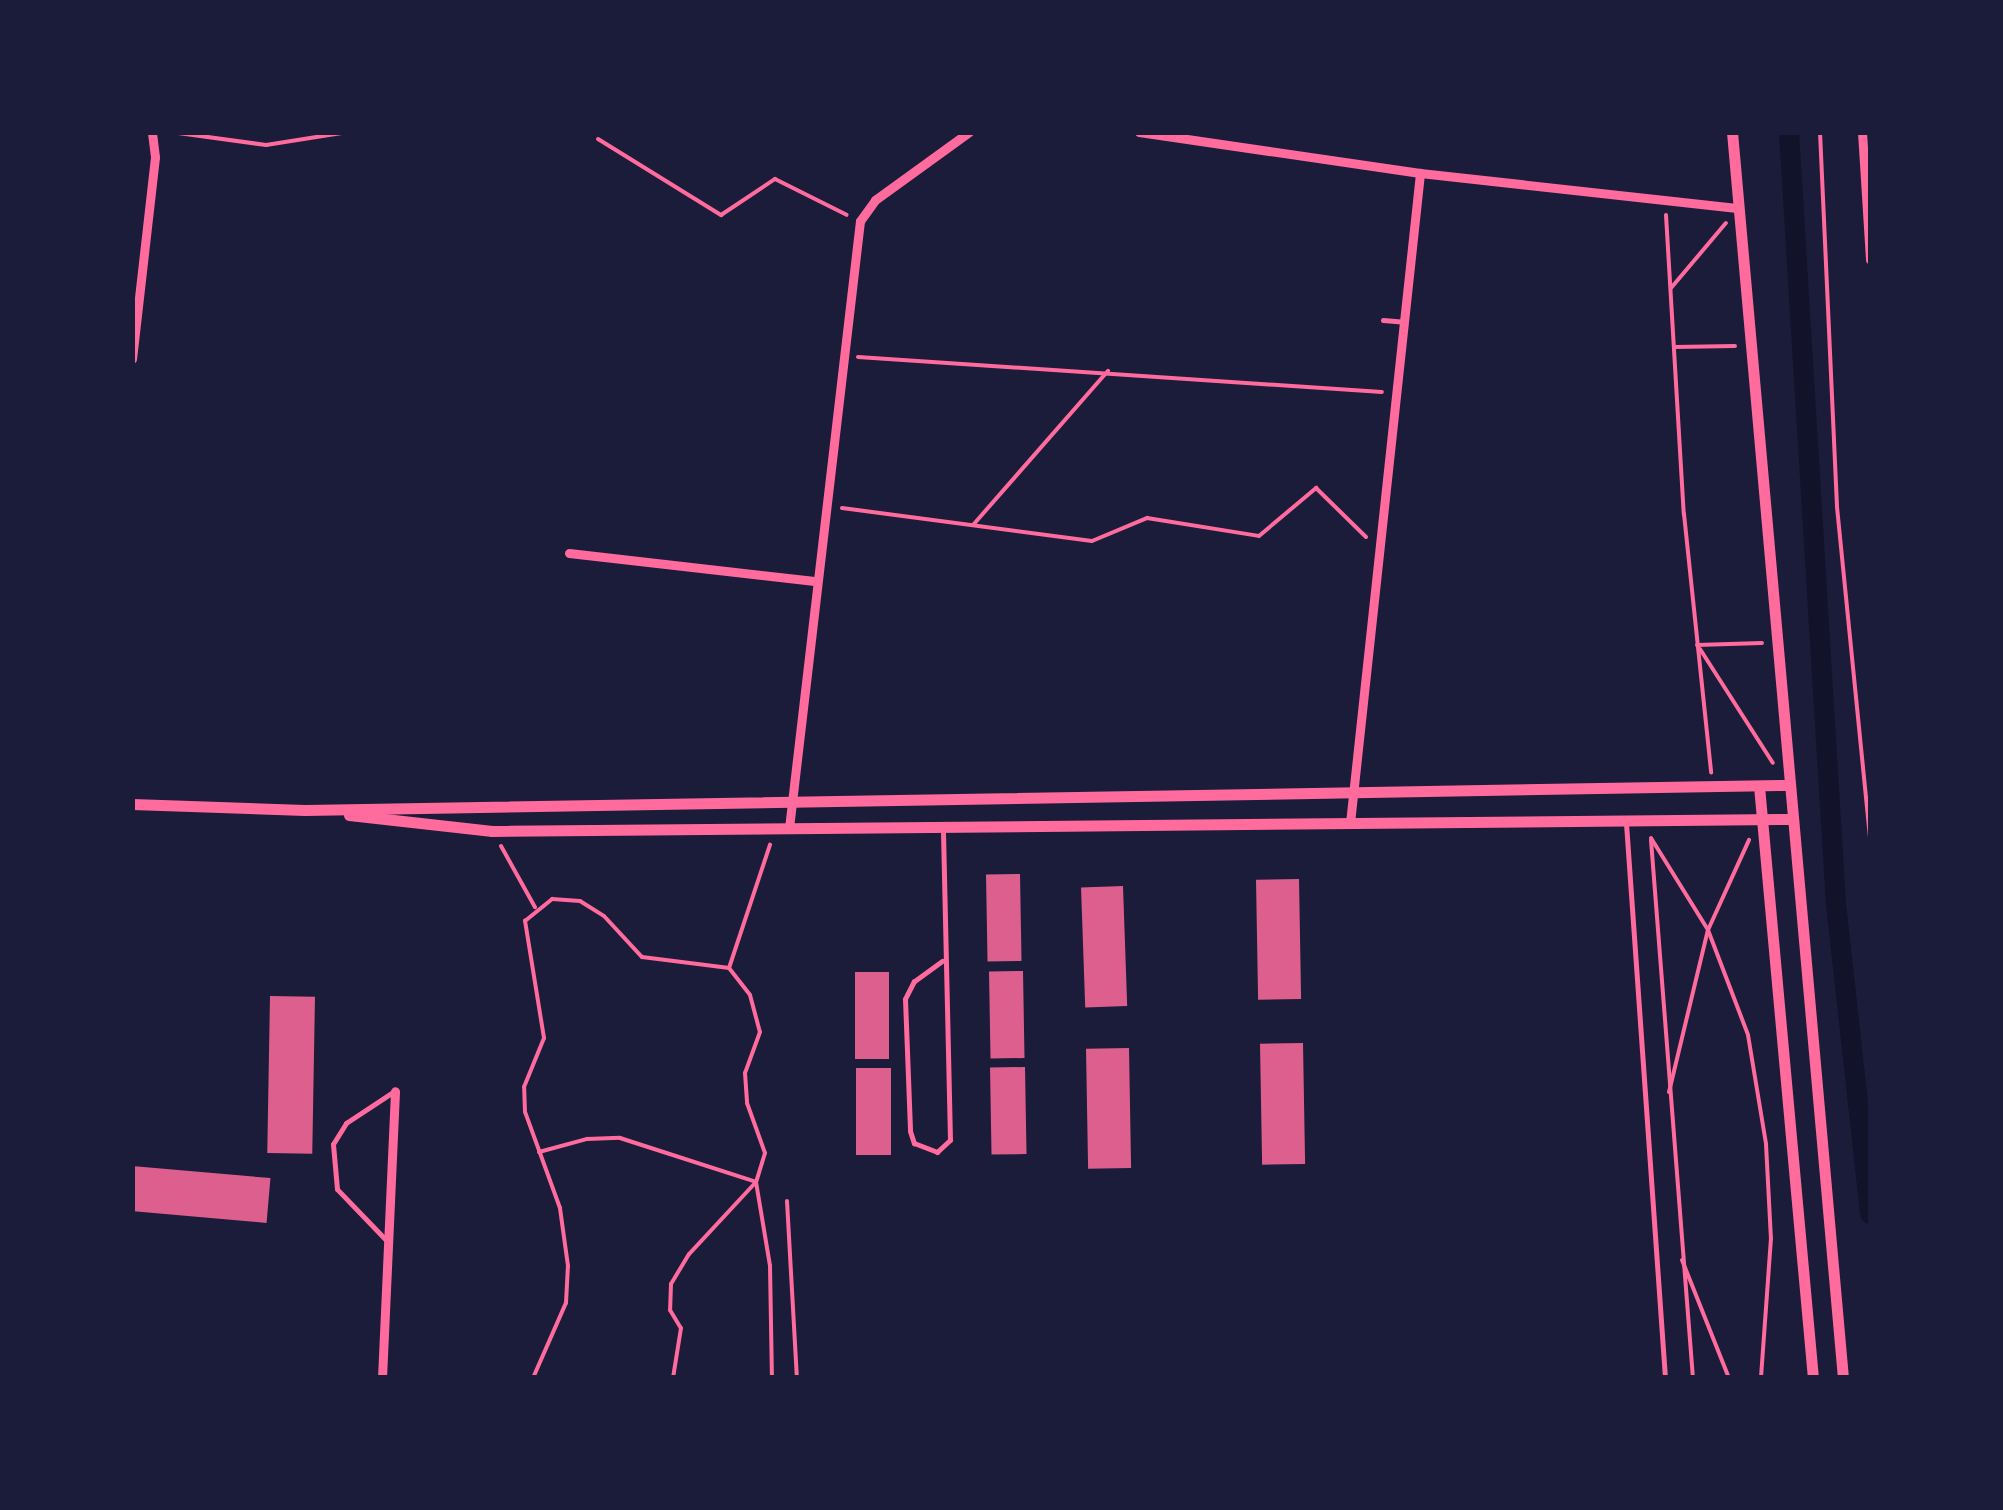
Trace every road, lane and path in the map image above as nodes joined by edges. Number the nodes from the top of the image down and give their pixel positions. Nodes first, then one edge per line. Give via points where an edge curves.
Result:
1 (152, 132) edge
2 (171, 132) edge
3 (348, 132) edge
4 (969, 132) edge
5 (1139, 132) edge
6 (1732, 132) edge
7 (1820, 132) edge
8 (1862, 132) edge
9 (598, 139) dead end
10 (1420, 173) junction
11 (1666, 200) junction
12 (1739, 208) junction
13 (860, 222) junction
14 (1870, 260) edge
15 (1670, 288) junction
16 (1384, 320) dead end
17 (1404, 322) junction
18 (1750, 345) junction
19 (1674, 347) junction
20 (840, 356) junction
21 (132, 359) edge
22 (1108, 371) junction
23 (1396, 393) junction
24 (823, 505) junction
25 (973, 525) junction
26 (1380, 551) junction
27 (569, 553) dead end
28 (814, 582) junction
29 (1776, 642) junction
30 (1697, 646) junction
31 (1788, 785) junction
32 (1712, 786) junction
33 (1760, 786) junction
34 (1354, 792) junction
35 (790, 800) junction
36 (132, 804) edge
37 (305, 810) junction
38 (1762, 819) junction
39 (1790, 819) junction
40 (1626, 820) junction
41 (1650, 820) junction
42 (1350, 823) junction
43 (943, 827) junction
44 (782, 828) junction
45 (492, 831) junction
46 (1651, 838) junction
47 (1870, 838) edge
48 (536, 907) junction
49 (1708, 930) junction
50 (942, 961) junction
51 (729, 968) junction
52 (395, 1090) joint
53 (1668, 1097) junction
54 (539, 1152) junction
55 (756, 1182) junction
56 (787, 1201) dead end
57 (388, 1242) junction
58 (1679, 1250) junction
59 (382, 1378) edge
60 (533, 1378) edge
61 (673, 1378) edge
62 (772, 1378) edge
63 (797, 1378) edge
64 (1665, 1378) edge
65 (1693, 1378) edge
66 (1729, 1378) edge
67 (1762, 1378) edge
68 (1813, 1378) edge
69 (1843, 1378) edge

1 - 21 street via 155,157
2 - 3 path via 266,145
4 - 13 street via 876,200
5 - 10 street
6 - 12 street
7 - 47 path via 1837,507
8 - 14 street
9 - 13 path via 721,215 774,179
10 - 11 street
10 - 17 street
11 - 12 street
11 - 15 path
12 - 15 path
12 - 18 street
13 - 20 street
15 - 19 path
16 - 17 lane
17 - 23 street
18 - 19 path
18 - 29 street
19 - 30 path
20 - 22 path
20 - 24 street
22 - 23 path
22 - 25 path
23 - 26 street
24 - 25 path
24 - 28 street
25 - 26 path via 1092,541 1147,518 1259,536 1316,488
26 - 34 street
27 - 28 street
28 - 35 street
29 - 30 path
29 - 31 street
30 - 31 path
30 - 32 path
31 - 33 street
31 - 39 street
32 - 33 street
32 - 34 street
33 - 38 street
34 - 35 street
34 - 42 street
35 - 37 street
35 - 44 street
36 - 37 street
37 - 45 street
38 - 39 street
38 - 41 street
38 - 49 path via 1736,861
38 - 68 street
39 - 69 street
40 - 41 street
40 - 42 street
40 - 64 lane
41 - 46 path
42 - 43 street
43 - 44 street
43 - 50 lane
44 - 45 street
44 - 51 path
45 - 48 path
46 - 49 path
46 - 53 path
48 - 51 path via 552,899 580,901 642,957
48 - 54 path via 524,921 544,1038 524,1087
49 - 53 path
49 - 67 path via 1748,1035 1766,1144 1771,1238
50 - 50 lane via 914,981 905,999 910,1132 914,1143 937,1152 950,1140
51 - 55 path via 750,995 760,1032 745,1072 747,1103 765,1153
52 - 57 street
52 - 57 lane via 346,1123 333,1144 337,1189
53 - 58 path
54 - 55 path via 620,1138
54 - 60 path via 560,1208 568,1266 566,1303
55 - 61 path via 688,1254 671,1284 670,1310 681,1328
55 - 62 path via 770,1266
56 - 63 path
57 - 59 street
58 - 65 path
58 - 66 path

